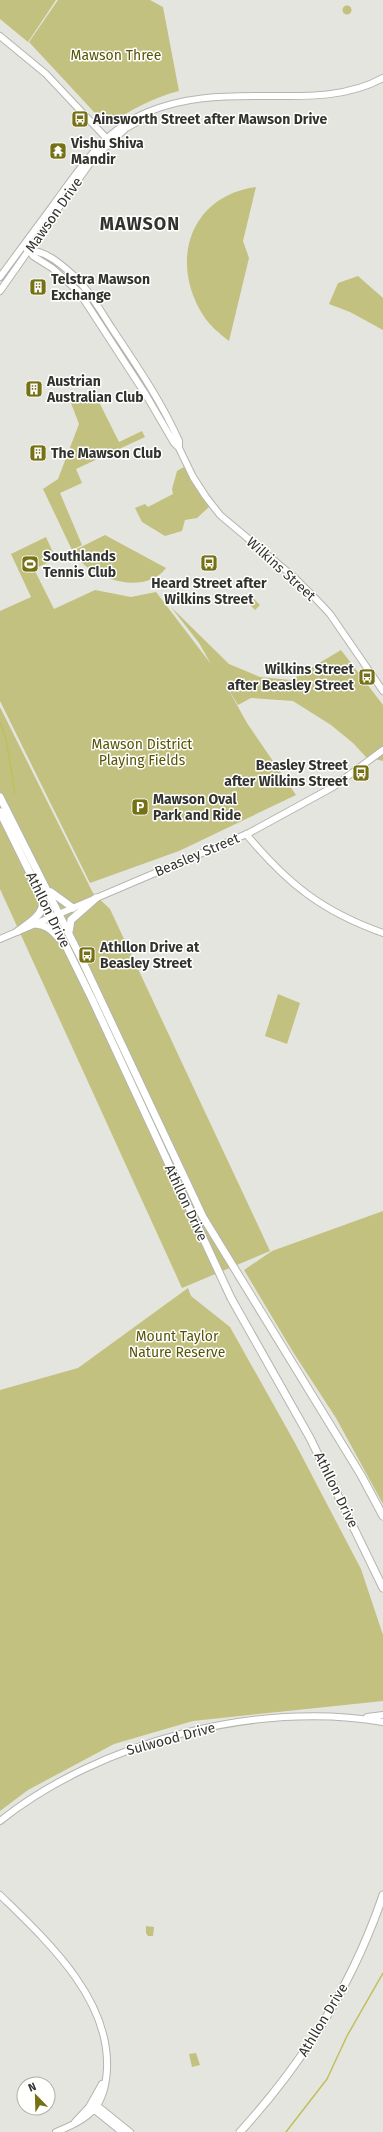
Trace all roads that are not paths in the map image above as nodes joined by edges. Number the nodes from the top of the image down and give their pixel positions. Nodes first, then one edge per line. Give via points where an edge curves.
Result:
1 (0, 36) edge
2 (383, 78) edge
3 (107, 141) junction
4 (27, 241) junction
5 (29, 250) junction
6 (18, 252) junction
7 (0, 277) edge
8 (0, 291) edge
9 (383, 691) edge
10 (382, 751) edge
11 (0, 798) edge
12 (0, 812) edge
13 (247, 833) junction
14 (44, 882) junction
15 (96, 898) junction
16 (43, 899) junction
17 (73, 908) junction
18 (60, 914) junction
19 (52, 917) junction
20 (35, 924) junction
21 (18, 931) junction
22 (69, 932) junction
23 (383, 933) edge
24 (0, 939) edge
25 (66, 945) junction
26 (383, 1516) edge
27 (383, 1588) edge
28 (383, 1715) edge
29 (359, 1718) junction
30 (383, 1722) edge
31 (0, 1820) edge
32 (0, 1895) edge
33 (383, 1895) edge
34 (107, 2072) junction
35 (102, 2095) junction
36 (93, 2106) junction
37 (106, 2115) junction
38 (86, 2118) junction
39 (58, 2131) edge
40 (122, 2132) edge
41 (130, 2132) edge
42 (240, 2132) edge

1 - 3 main road via 46,74
2 - 3 main road, Mawson Drive via 356,90 340,93 316,96 211,96 171,105 137,117
3 - 4 main road, Mawson Drive via 90,155
3 - 5 main road, Mawson Drive
4 - 5 main road
4 - 6 main road, Mawson Drive
5 - 6 main road
5 - 8 main road, Mawson Drive
5 - 9 main road, Wilkins Street via 33,256 52,268 79,292 179,448 193,477 220,515 295,578 330,614
6 - 7 main road, Mawson Drive
10 - 13 main road, Beasley Street via 329,789
11 - 14 main road, Athllon Drive
12 - 16 main road, Athllon Drive
13 - 15 main road, Beasley Street
13 - 23 main road via 290,881 335,913
14 - 17 main road via 54,896
14 - 18 main road, Athllon Drive
15 - 17 main road, Beasley Street
15 - 22 main road via 71,920
16 - 19 main road, Athllon Drive
16 - 21 main road via 37,916
17 - 18 main road, Beasley Street
18 - 19 main road, Beasley Street
18 - 22 main road, Athllon Drive
19 - 20 main road, Beasley Street
19 - 25 main road, Athllon Drive
20 - 21 main road, Beasley Street
20 - 25 main road via 51,929
21 - 24 main road, Beasley Street
22 - 26 main road, Athllon Drive via 203,1217 361,1475
25 - 27 main road, Athllon Drive via 231,1298 310,1438
28 - 29 main road, Sulwood Drive
29 - 30 main road, Sulwood Drive
29 - 31 main road, Sulwood Drive via 269,1719 206,1728 164,1738 114,1756 73,1775
32 - 34 main road via 42,1935 82,1989 105,2038
33 - 42 main road, Athllon Drive via 343,1988 314,2037 272,2096
34 - 35 main road
34 - 36 main road
35 - 36 main road
35 - 37 main road
36 - 37 main road
36 - 38 main road
36 - 39 main road via 75,2122
37 - 38 main road
37 - 40 main road
37 - 41 main road
38 - 39 main road

